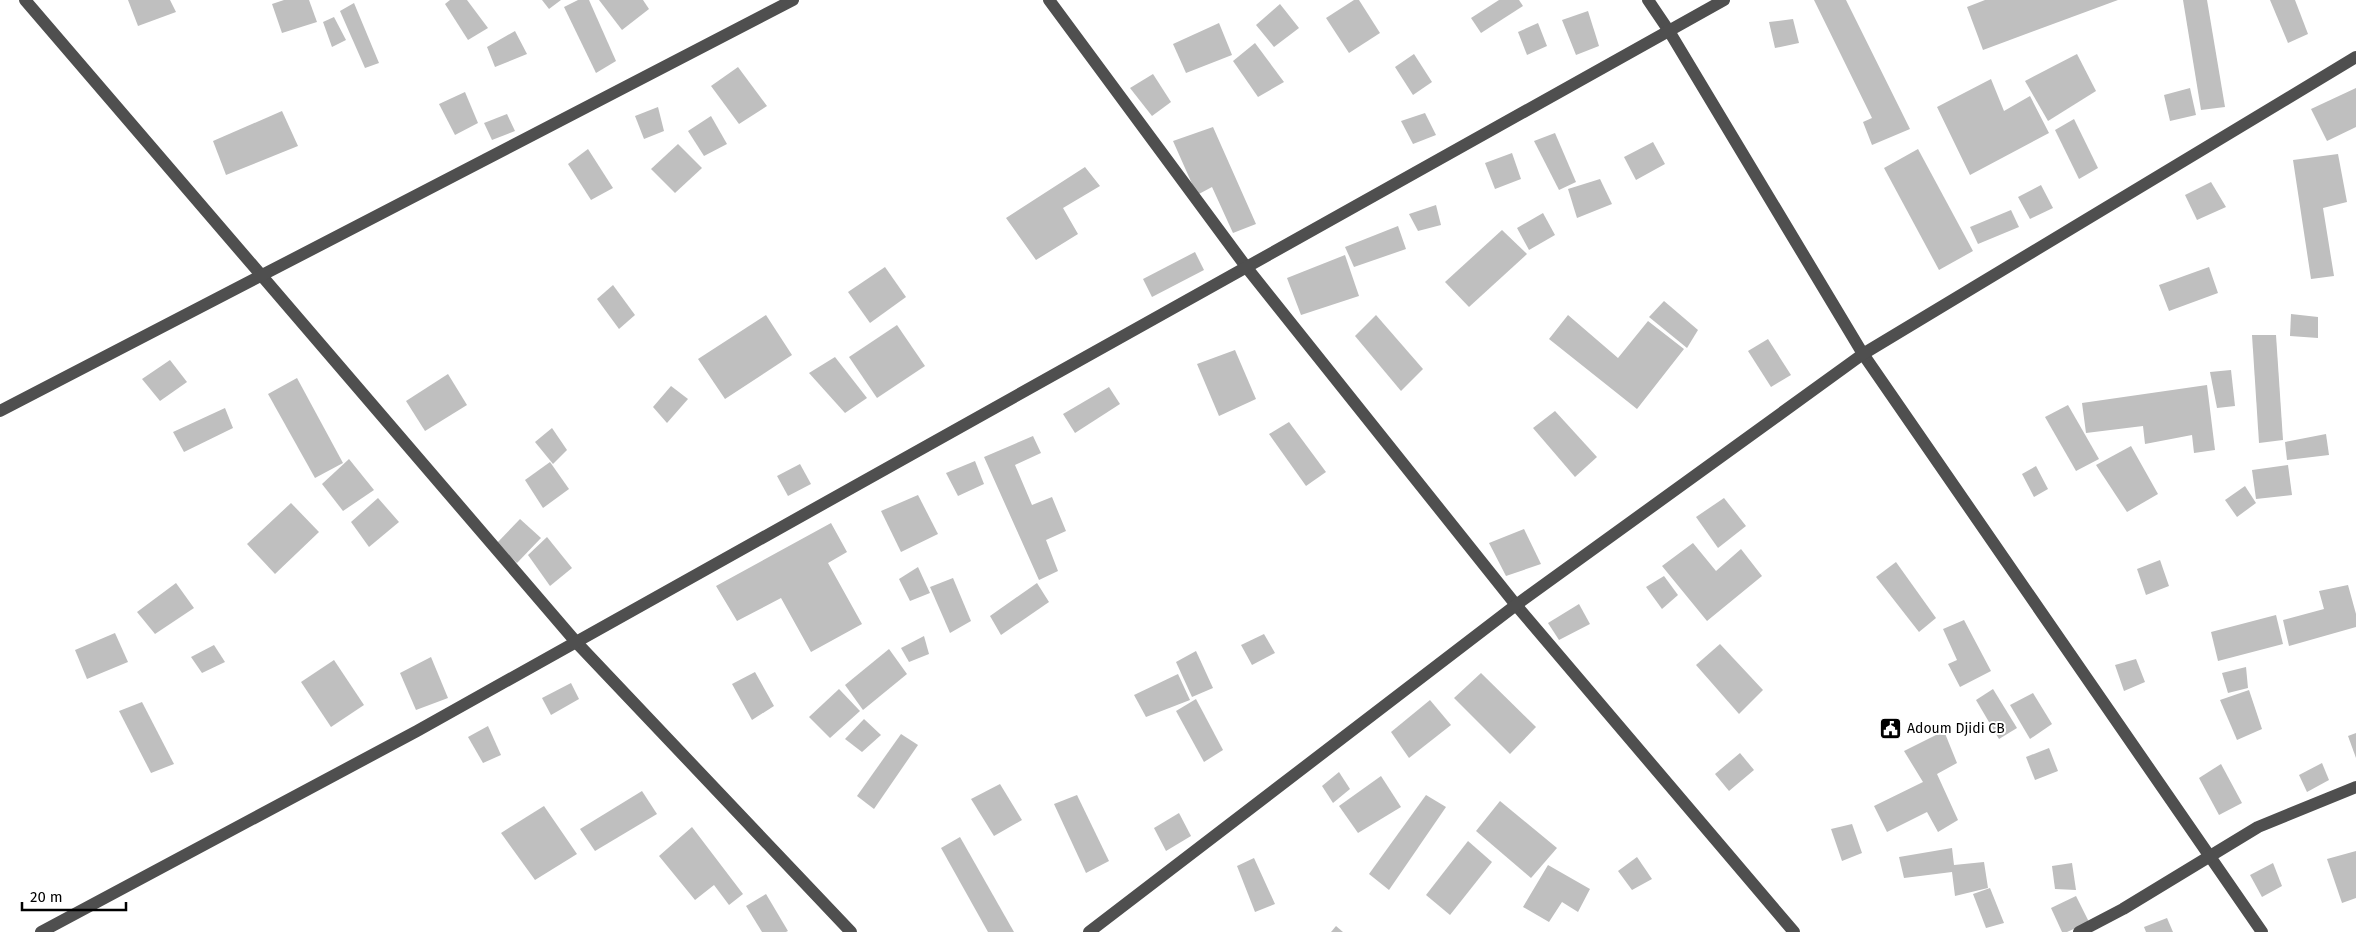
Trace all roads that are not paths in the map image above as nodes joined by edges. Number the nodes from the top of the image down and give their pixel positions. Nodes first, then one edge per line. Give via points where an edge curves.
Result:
1 (25, 0) edge
2 (793, 0) edge
3 (1048, 0) edge
4 (1648, 0) edge
5 (1724, 0) edge
6 (1670, 31) junction
7 (2356, 57) edge
8 (1247, 268) junction
9 (263, 276) junction
10 (1862, 354) junction
11 (0, 411) edge
12 (1516, 605) junction
13 (576, 642) junction
14 (2356, 787) edge
15 (2210, 856) junction
16 (42, 932) edge
17 (851, 932) edge
18 (1089, 932) edge
19 (1794, 932) edge
20 (2079, 932) edge
21 (2262, 932) edge

1 - 9 street
2 - 9 street
3 - 8 street
4 - 6 street
5 - 6 street
6 - 8 street
6 - 10 street
7 - 10 street
8 - 12 street
8 - 13 street
9 - 11 street
9 - 13 street
10 - 12 street
10 - 15 street
12 - 18 street
12 - 19 street
13 - 16 street
13 - 17 street
14 - 15 street via 2258,827
15 - 20 street
15 - 21 street

